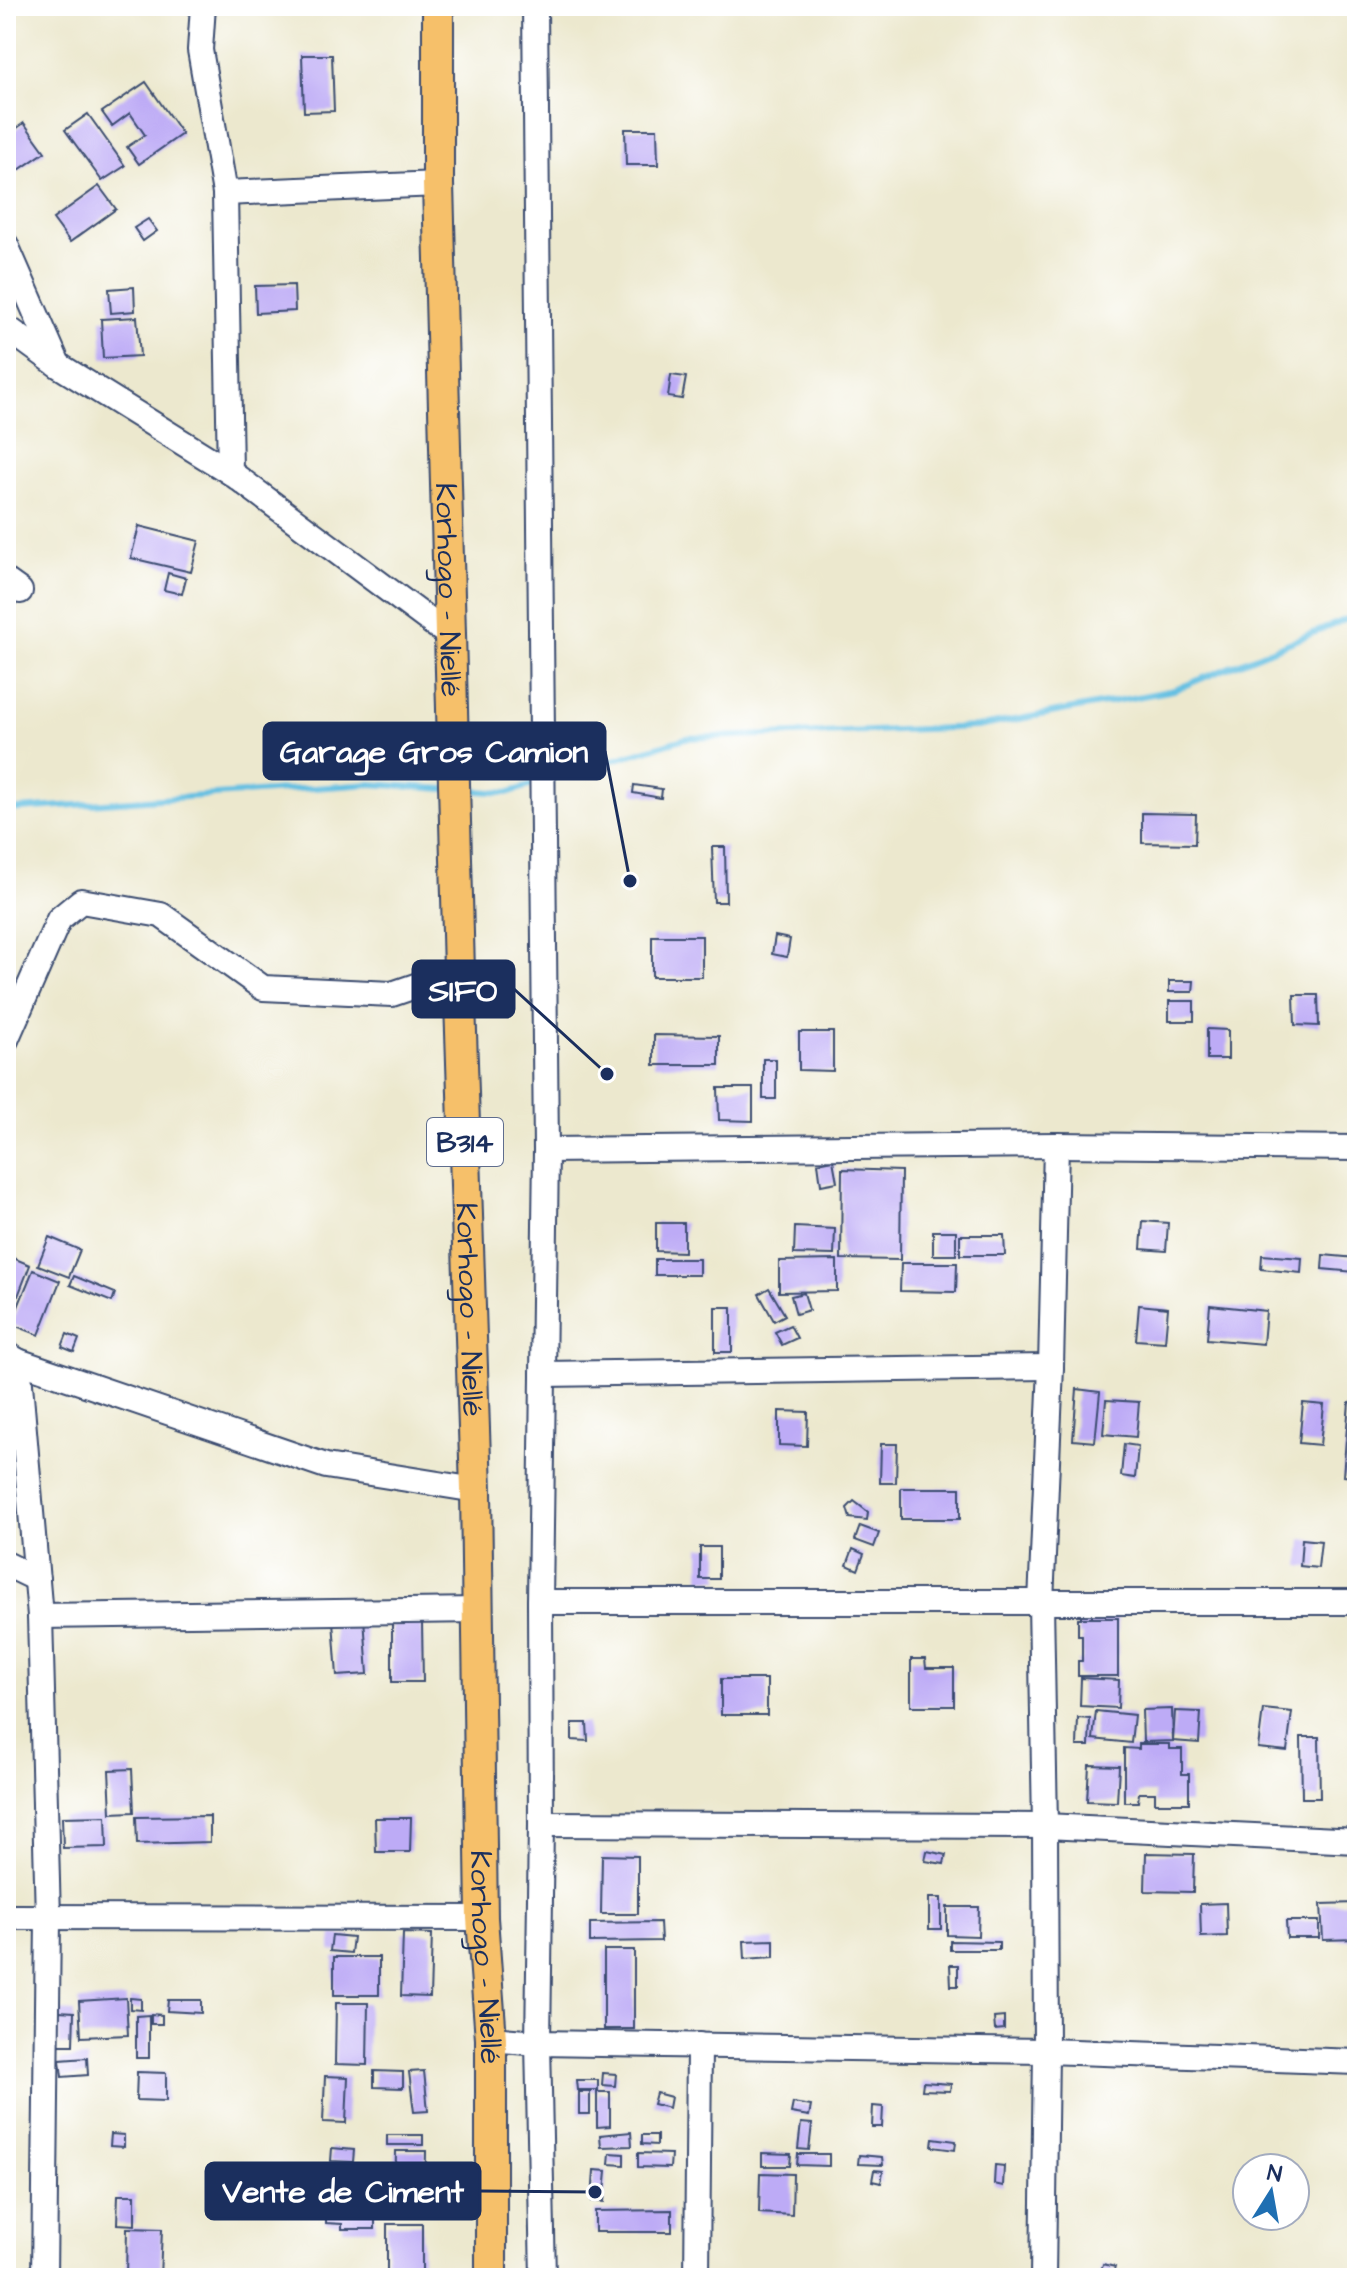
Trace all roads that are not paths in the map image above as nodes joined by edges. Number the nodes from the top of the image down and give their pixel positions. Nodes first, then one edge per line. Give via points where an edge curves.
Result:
1 (203, 6) edge
2 (438, 6) edge
3 (535, 6) edge
4 (438, 184) junction
5 (225, 193) junction
6 (6, 245) edge
7 (6, 327) edge
8 (58, 365) junction
9 (230, 472) junction
10 (450, 636) junction
11 (459, 971) junction
12 (6, 1040) edge
13 (1056, 1145) junction
14 (1357, 1148) edge
15 (546, 1150) junction
16 (12, 1358) edge
17 (1051, 1367) junction
18 (543, 1374) junction
19 (476, 1490) junction
20 (6, 1564) edge
21 (37, 1579) junction
22 (540, 1602) junction
23 (1357, 1602) edge
24 (1041, 1603) junction
25 (479, 1610) junction
26 (40, 1616) junction
27 (541, 1824) junction
28 (1045, 1826) junction
29 (1357, 1841) edge
30 (6, 1917) edge
31 (48, 1918) junction
32 (482, 1918) junction
33 (491, 2039) junction
34 (538, 2043) junction
35 (699, 2045) junction
36 (1046, 2051) junction
37 (1357, 2062) edge
38 (44, 2278) edge
39 (491, 2278) edge
40 (543, 2278) edge
41 (697, 2278) edge
42 (1043, 2278) edge

1 - 5 street via 200,50
2 - 4 main road, Korhogo - Niellé / B314
3 - 15 street
4 - 5 street
4 - 10 main road, Korhogo - Niellé / B314
5 - 9 street
6 - 8 street
7 - 8 street
8 - 9 street
9 - 10 street
10 - 11 main road, Korhogo - Niellé / B314
11 - 12 street via 392,994 263,988 161,915 81,901 59,919
11 - 19 main road, Korhogo - Niellé / B314
13 - 14 street
13 - 15 street
13 - 17 street
15 - 18 street
16 - 19 street via 326,1466
16 - 21 street
17 - 18 street
17 - 24 street
18 - 22 street
19 - 25 main road, Korhogo - Niellé / B314
20 - 21 street
21 - 26 street
22 - 24 street
22 - 27 street
23 - 24 street
24 - 28 street
25 - 26 street
25 - 32 main road, Korhogo - Niellé / B314
26 - 31 street
27 - 28 street
27 - 34 street
28 - 29 street
28 - 36 street
30 - 31 street
31 - 32 street
31 - 38 street
32 - 33 main road, Korhogo - Niellé / B314
33 - 34 street
33 - 39 main road, Korhogo - Niellé / B314
34 - 35 street
34 - 40 street
35 - 36 street
35 - 41 street
36 - 37 street
36 - 42 street

